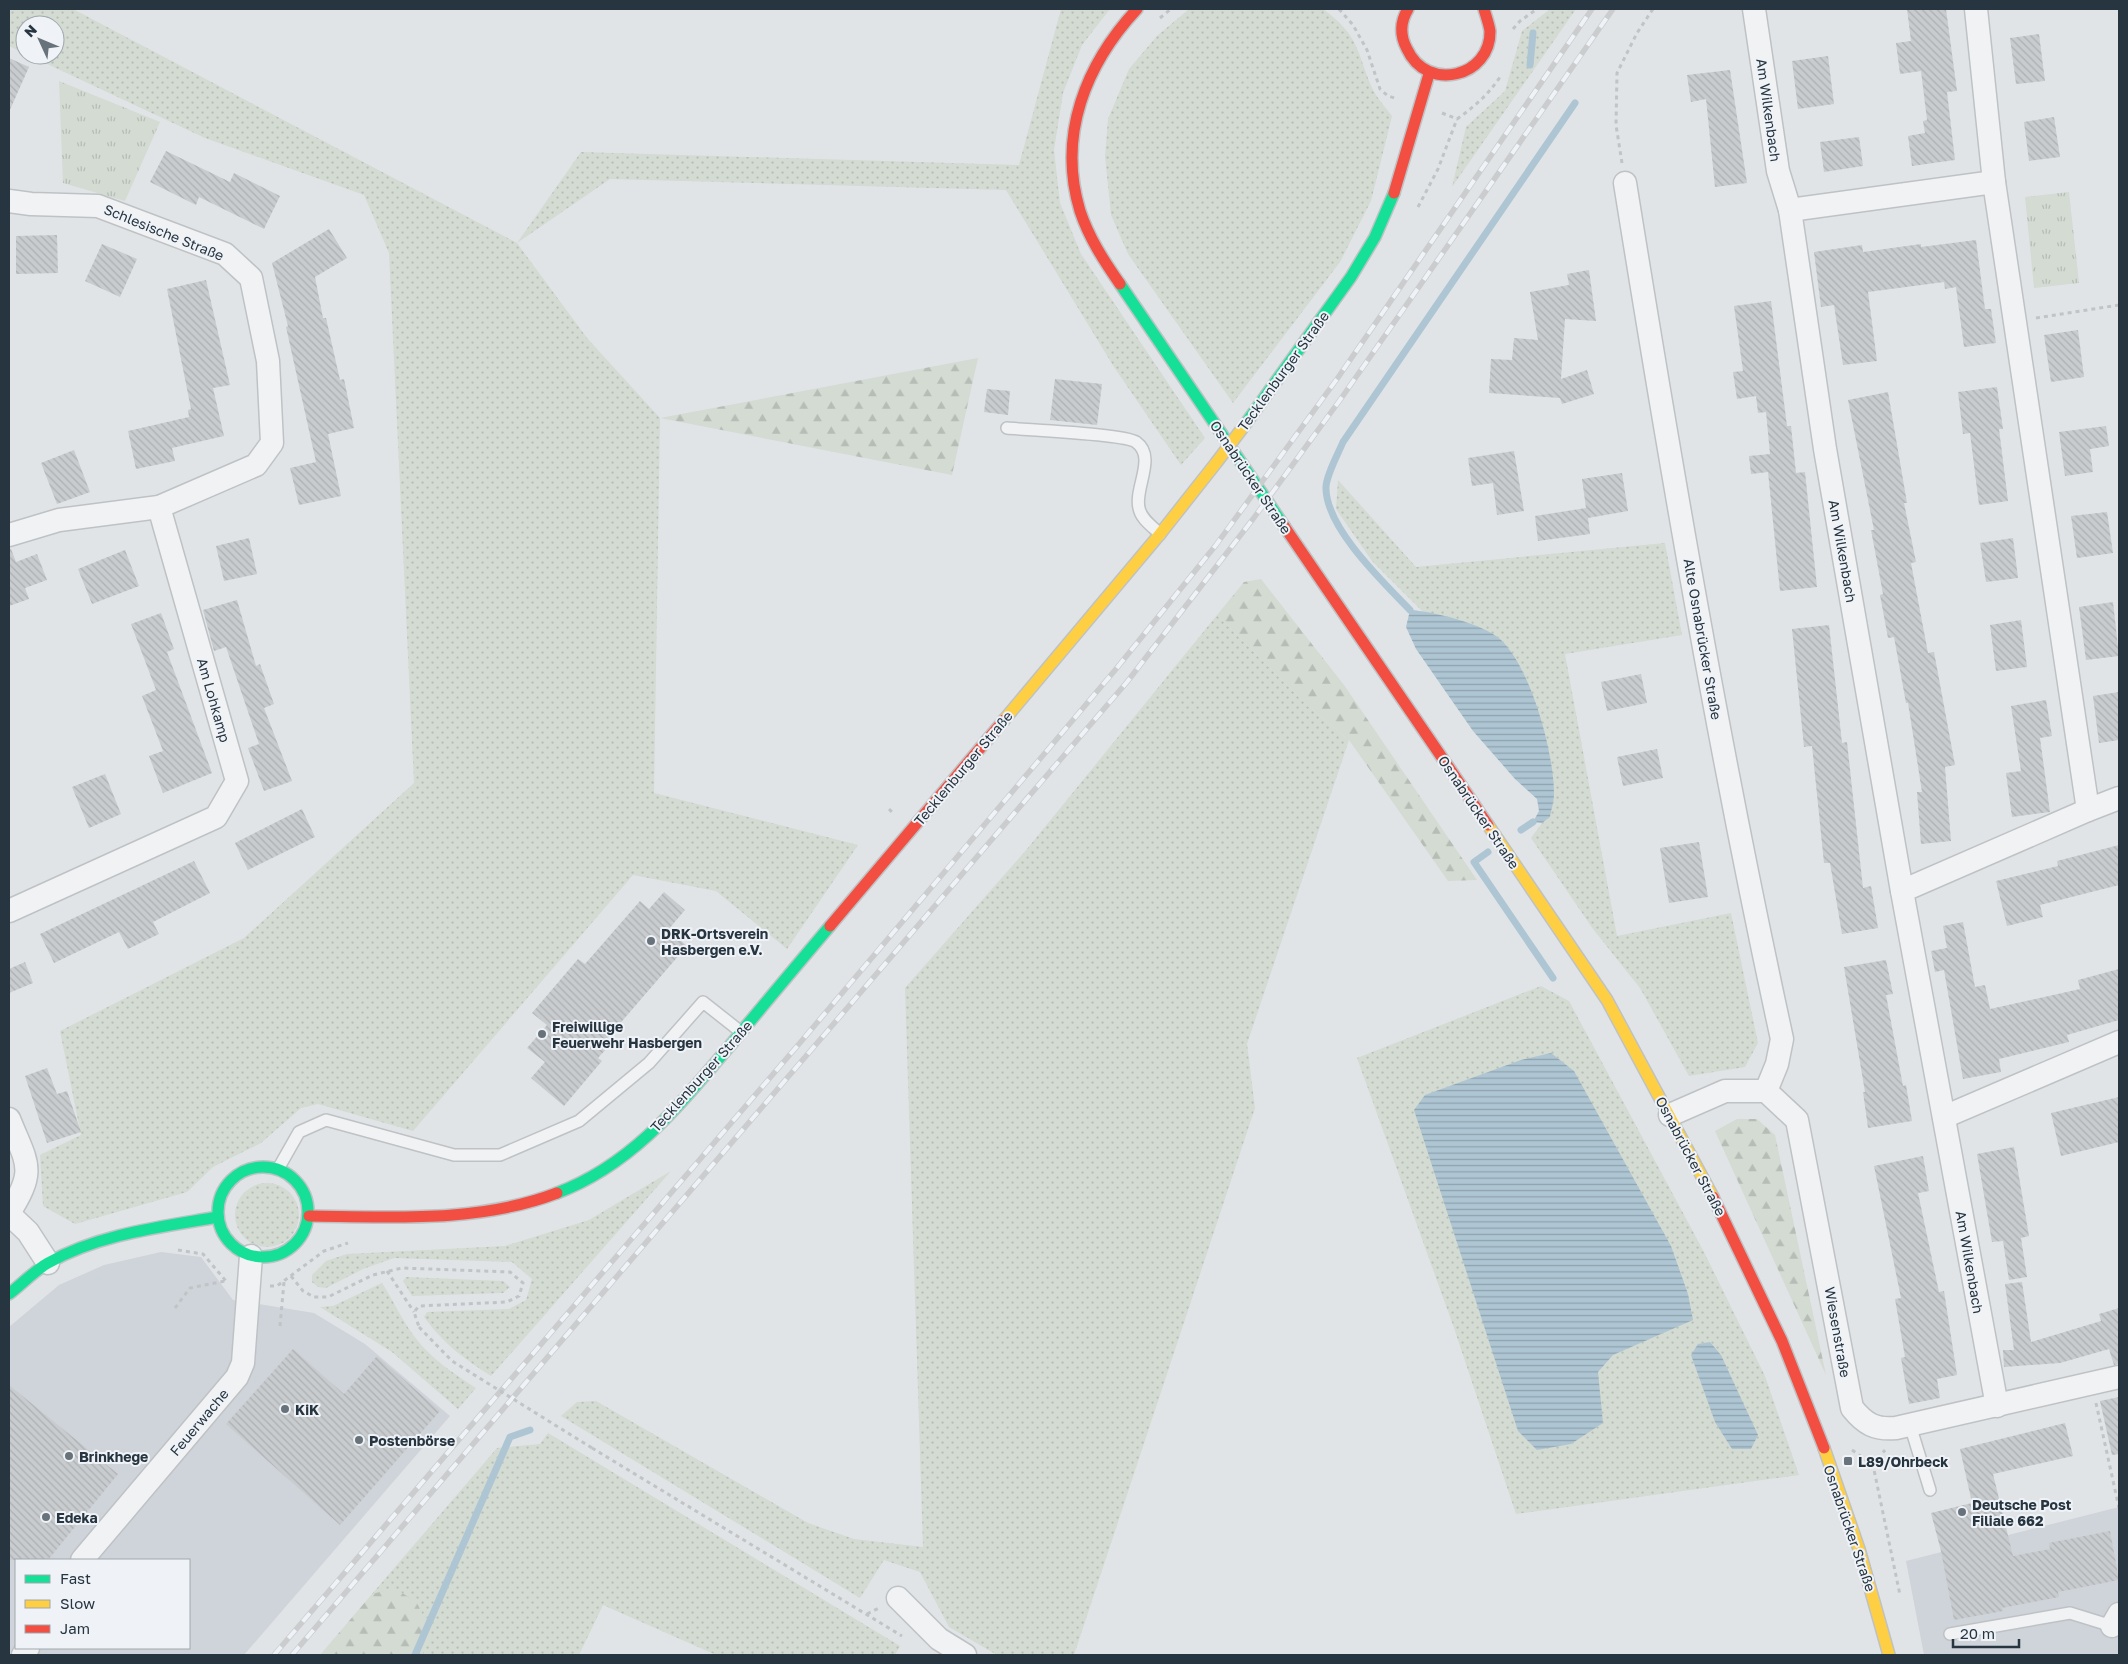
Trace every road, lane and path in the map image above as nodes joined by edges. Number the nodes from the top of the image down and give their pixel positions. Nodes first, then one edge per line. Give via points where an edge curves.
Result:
1 (1137, 9) edge
2 (1171, 9) edge
3 (1408, 9) edge
4 (1484, 9) edge
5 (1653, 9) edge
6 (1754, 9) edge
7 (1976, 9) edge
8 (1158, 20) dead end
9 (1429, 74) junction
10 (1994, 182) junction
11 (1625, 183) joint
12 (9, 201) edge
13 (1790, 210) junction
14 (2119, 305) edge
15 (2016, 321) junction
16 (1007, 428) dead end
17 (160, 507) junction
18 (1160, 534) junction
19 (9, 535) edge
20 (2119, 798) edge
21 (2088, 810) junction
22 (1902, 891) junction
23 (9, 911) edge
24 (741, 1032) junction
25 (2119, 1042) edge
26 (1766, 1091) junction
27 (1670, 1115) junction
28 (1944, 1117) junction
29 (9, 1119) edge
30 (278, 1169) junction
31 (9, 1214) edge
32 (309, 1216) junction
33 (218, 1217) junction
34 (169, 1249) dead end
35 (251, 1256) junction
36 (48, 1264) junction
37 (387, 1271) junction
38 (225, 1281) junction
39 (284, 1282) junction
40 (248, 1285) junction
41 (9, 1294) edge
42 (175, 1308) dead end
43 (414, 1312) junction
44 (280, 1326) dead end
45 (2119, 1377) edge
46 (2092, 1384) junction
47 (1997, 1406) junction
48 (1910, 1425) junction
49 (1873, 1465) dead end
50 (1930, 1490) dead end
51 (2119, 1508) edge
52 (83, 1559) edge
53 (898, 1598) dead end
54 (1901, 1598) dead end
55 (866, 1614) dead end
56 (2116, 1620) edge
57 (1950, 1634) dead end
58 (966, 1655) edge
59 (1888, 1655) edge

1 - 27 street, Osnabrücker Straße via 1123,21 1099,54 1080,98 1072,145 1076,194 1092,239 1118,282 1607,1000
2 - 8 path
3 - 9 street via 1402,26 1405,50 1412,62
4 - 9 street via 1491,32 1483,57 1459,75
5 - 11 path via 1617,74 1616,125
6 - 13 street, Am Wilkenbach via 1778,171
7 - 10 street
9 - 18 street, Tecklenburger Straße, bridge via 1392,201 1375,237 1244,426
10 - 13 street
10 - 15 street
11 - 26 street, Alte Osnabrücker Straße via 1664,427 1738,832 1782,1039 1777,1064
12 - 17 street, Schlesische Straße via 98,206 224,254 251,278 268,361 272,443 256,465
13 - 22 street, Am Wilkenbach via 1825,449
14 - 15 path
15 - 21 street
16 - 18 lane via 1118,438 1137,443 1145,458 1138,508 1144,519
17 - 19 street via 59,520
17 - 23 street, Am Lohkamp via 237,781 216,818
18 - 24 street, Tecklenburger Straße
20 - 21 street
21 - 22 street
22 - 28 street, Am Wilkenbach
24 - 30 lane via 703,1002 649,1063 579,1121 500,1155 454,1155 326,1120 299,1132
24 - 32 street, Tecklenburger Straße via 693,1090 650,1134 610,1167 563,1193 513,1208 457,1215
25 - 28 street
26 - 27 street via 1724,1092
26 - 48 street, Wiesenstraße via 1797,1120 1852,1408 1865,1423 1883,1429
27 - 59 street, Osnabrücker Straße via 1736,1242 1788,1357 1847,1514 1872,1589
28 - 47 street, Am Wilkenbach
29 - 31 street via 28,1165 27,1182
30 - 32 street via 302,1187
30 - 33 street via 248,1169 235,1177 219,1202
31 - 36 street via 28,1232
32 - 35 street via 297,1243 285,1252 271,1257
33 - 35 street via 230,1244
33 - 36 street via 153,1228 79,1249
34 - 38 path via 204,1254
35 - 40 street, Feuerwache
36 - 41 street
37 - 39 path via 328,1297 314,1297 303,1291 291,1276
37 - 43 path
37 - 43 path via 402,1268 510,1272 522,1283 519,1296 507,1302 419,1306
38 - 40 path
38 - 42 path via 190,1288
39 - 40 path via 277,1286
39 - 44 path
40 - 52 street, Feuerwache via 243,1363 237,1377
43 - 55 path, bridge via 419,1327 452,1361
45 - 46 street, Wiesenstraße
46 - 47 street, Wiesenstraße
46 - 51 path
47 - 48 street, Wiesenstraße
48 - 50 lane
49 - 54 path
53 - 58 street via 939,1640
56 - 57 lane via 2070,1613

